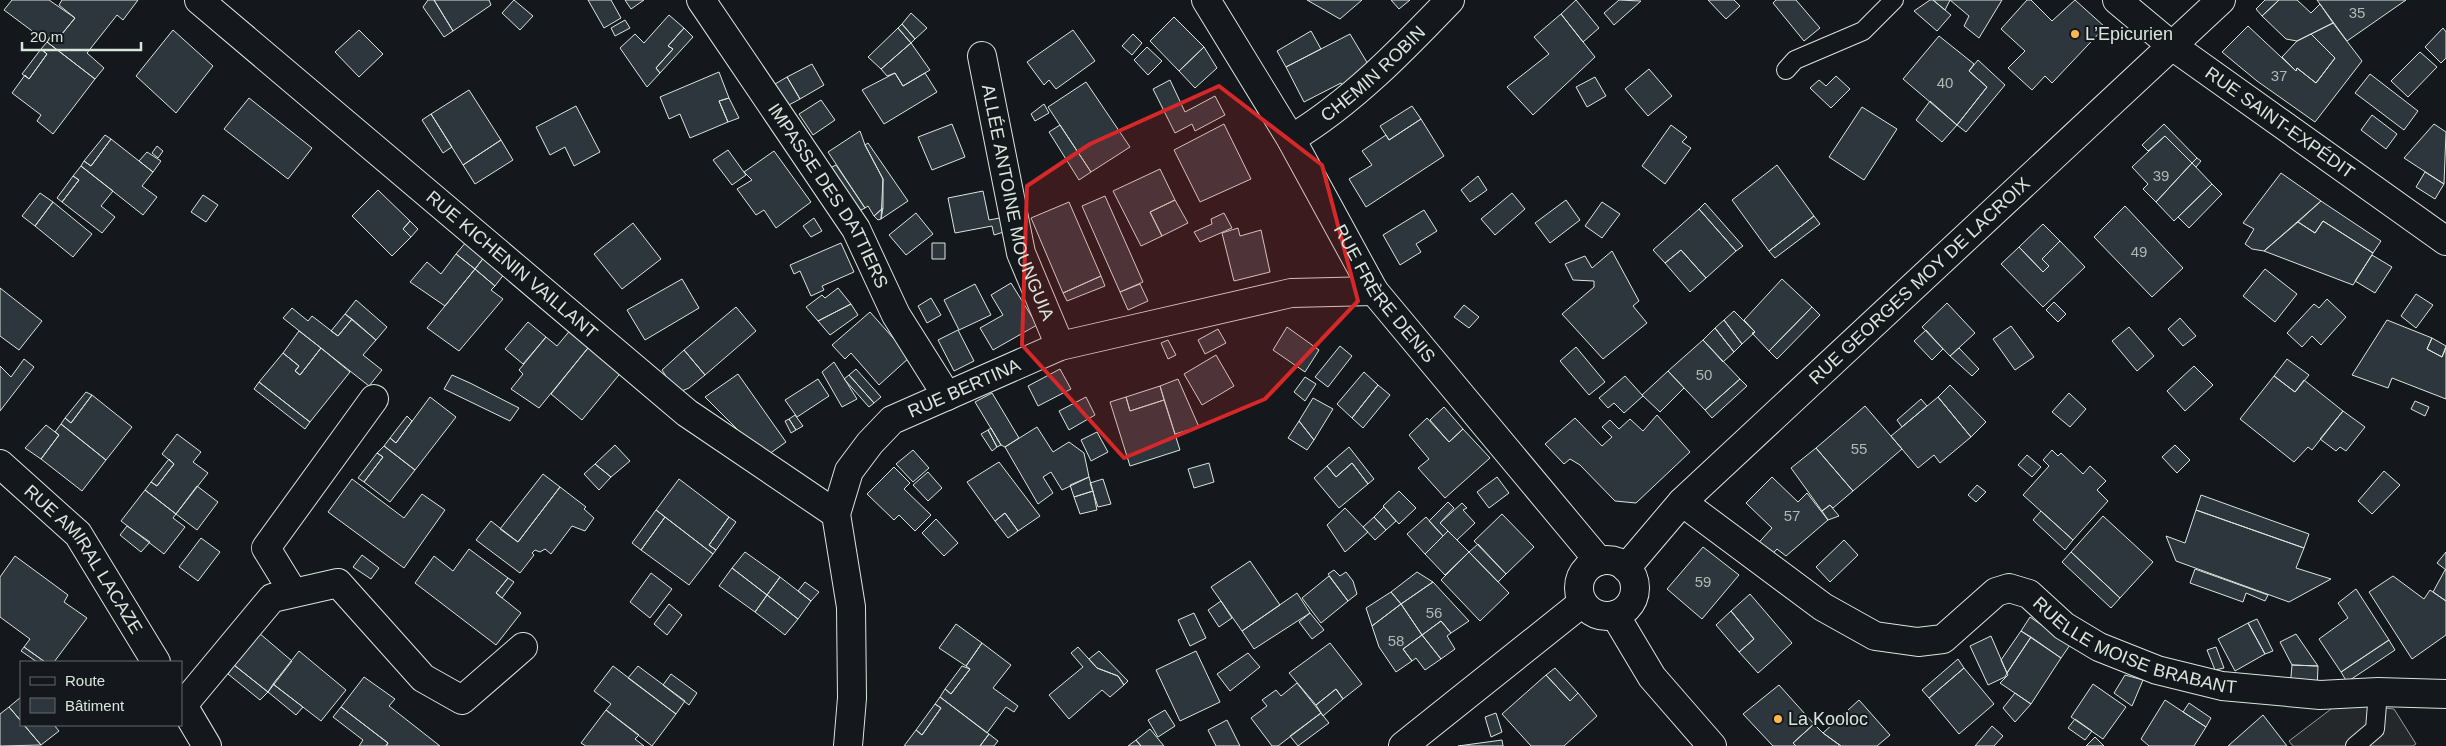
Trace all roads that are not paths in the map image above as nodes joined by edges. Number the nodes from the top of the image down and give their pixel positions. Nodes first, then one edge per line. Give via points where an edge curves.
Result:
1 (199, 0) edge
2 (700, 0) edge
3 (1206, 0) edge
4 (1450, 0) edge
5 (1894, 0) edge
6 (2117, 0) edge
7 (2221, 0) edge
8 (2171, 45) junction
9 (982, 56) dead end
10 (1786, 70) dead end
11 (1290, 139) junction
12 (2446, 241) edge
13 (1374, 290) junction
14 (1060, 346) junction
15 (947, 396) junction
16 (374, 399) dead end
17 (2, 468) edge
18 (1682, 502) junction
19 (836, 514) junction
20 (1599, 561) junction
21 (1626, 568) junction
22 (294, 592) junction
23 (1582, 603) junction
24 (1615, 615) junction
25 (523, 647) dead end
26 (155, 661) edge
27 (2378, 692) junction
28 (2446, 694) edge
29 (182, 704) edge
30 (207, 746) edge
31 (848, 746) edge
32 (1403, 746) edge
33 (1712, 746) edge
34 (2355, 746) edge

1 - 19 street, RUE KICHENIN VAILLANT via 686,413
2 - 15 street, IMPASSE DES DATTIERS via 856,230 896,315
3 - 11 street, RUE FRÈRE DENIS
4 - 11 street, CHEMIN ROBIN via 1388,63 1320,122
5 - 10 lane via 1863,31 1795,60
6 - 8 street, RUE SAINT-EXPÉDIT
7 - 8 street, RUE GEORGES MOY DE LACROIX
8 - 12 street, RUE SAINT-EXPÉDIT
8 - 18 street, RUE GEORGES MOY DE LACROIX
9 - 14 street, ALLÉE ANTOINE MOUNGUIA via 1021,252
11 - 13 street, RUE FRÈRE DENIS
13 - 14 street, RUE BERTINA via 1291,292
13 - 20 street, RUE FRÈRE DENIS
14 - 15 street, RUE BERTINA
15 - 19 street, RUE BERTINA via 892,420 870,443 849,471
16 - 22 street via 266,548
17 - 26 street, RUE AMIRAL LACAZE via 78,534
18 - 21 street, RUE GEORGES MOY DE LACROIX
18 - 27 street, RUELLE MOISE BRABANT via 1822,608 1876,636 1918,642 1943,639 1996,592 2009,588 2029,594 2064,626 2099,647 2157,670 2222,686 2320,695
19 - 31 street, RUE BERTINA via 851,607 852,698
20 - 21 street via 1618,562
20 - 23 street via 1580,578
21 - 24 street via 1632,575 1634,594 1624,610
22 - 25 street via 338,583 423,678 462,700
22 - 29 street via 272,598
23 - 24 street via 1597,615
23 - 32 street
24 - 33 street via 1652,677
27 - 28 street, RUELLE MOISE BRABANT
27 - 34 lane via 2375,729
29 - 30 street

